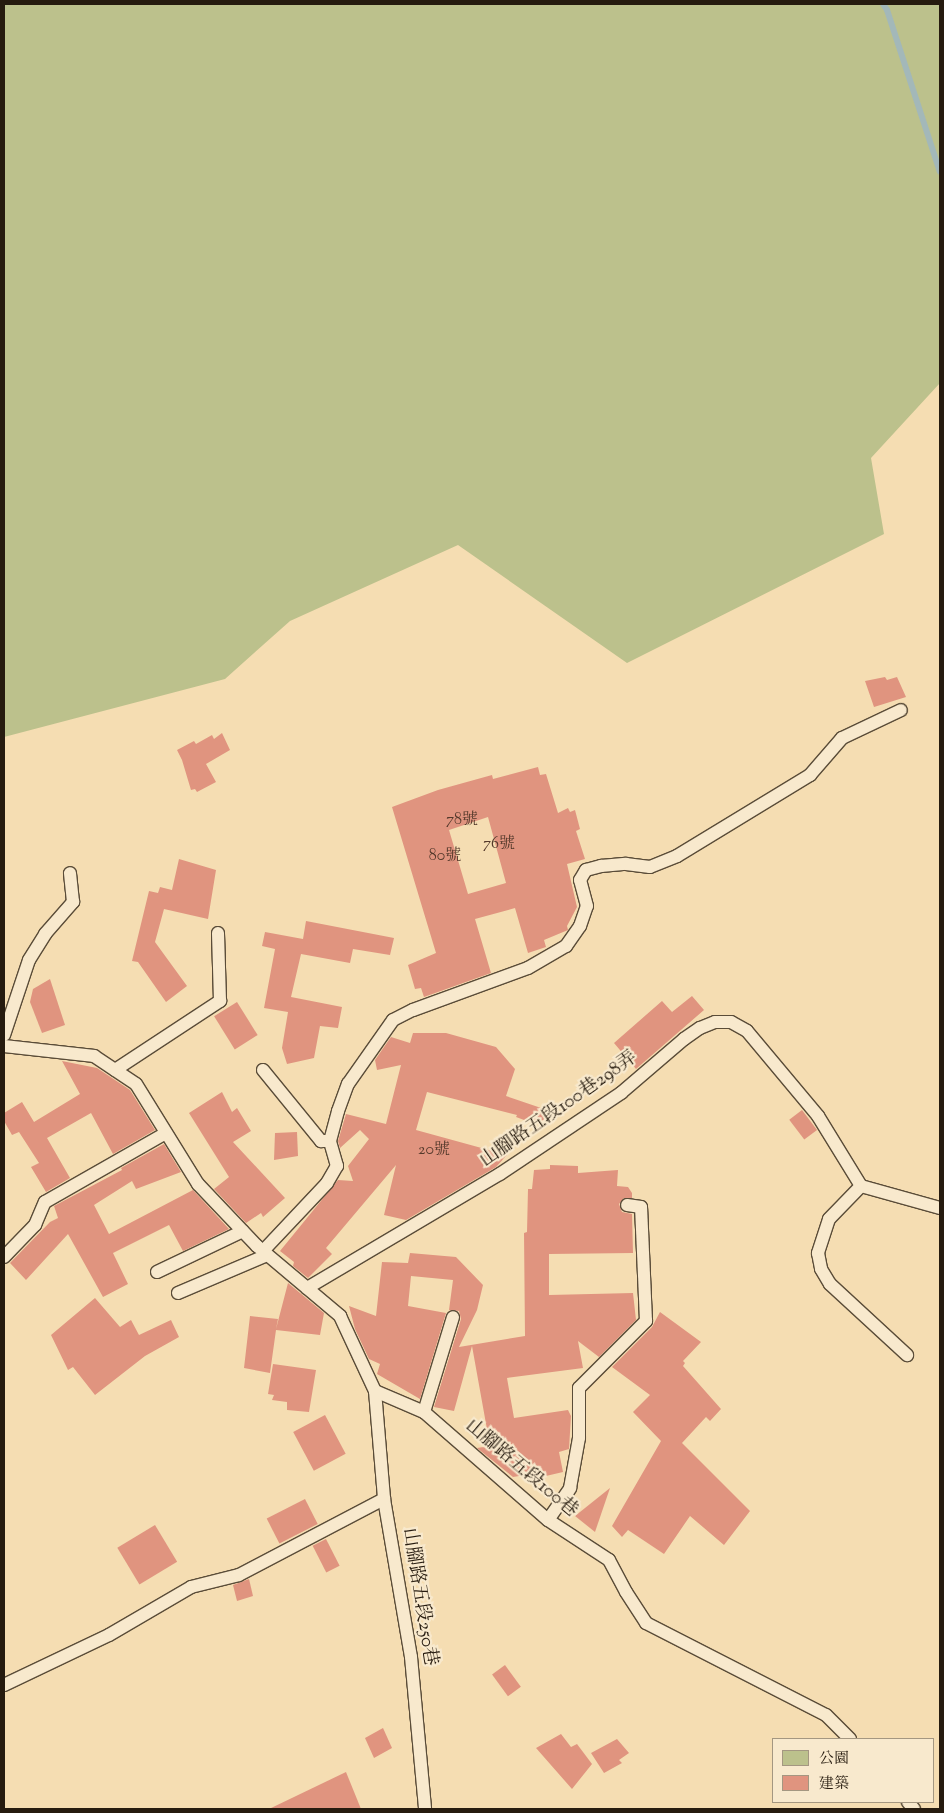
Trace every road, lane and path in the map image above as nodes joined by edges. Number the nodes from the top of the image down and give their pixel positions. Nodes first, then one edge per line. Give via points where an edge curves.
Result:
1 (901, 710) dead end
2 (70, 873) dead end
3 (218, 932) dead end
4 (4, 1035) edge
5 (4, 1046) edge
6 (115, 1070) junction
7 (264, 1070) dead end
8 (166, 1132) junction
9 (330, 1141) junction
10 (861, 1186) junction
11 (627, 1205) dead end
12 (940, 1208) edge
13 (243, 1231) junction
14 (265, 1253) junction
15 (4, 1257) edge
16 (157, 1272) dead end
17 (307, 1288) junction
18 (178, 1293) dead end
19 (453, 1317) dead end
20 (907, 1355) dead end
21 (375, 1391) junction
22 (424, 1412) junction
23 (384, 1499) junction
24 (548, 1520) junction
25 (4, 1685) edge
26 (849, 1738) edge
27 (425, 1809) edge

1 - 9 lane via 842,738 810,775 676,856 650,867 626,864 586,870 580,880 587,906 580,926 566,946 528,968 393,1020 348,1084
2 - 4 lane via 73,902 45,934 28,960
3 - 6 lane via 220,1001
5 - 6 lane via 94,1056
6 - 8 lane via 136,1084
7 - 9 lane via 321,1141
8 - 13 lane via 198,1184
8 - 15 lane via 46,1202 35,1225
9 - 14 lane via 337,1166 327,1184
10 - 12 lane
10 - 17 lane, 山腳路五段100巷298弄 via 818,1116 747,1031 731,1022 715,1022 684,1039 621,1093 500,1174
10 - 20 lane via 829,1219 818,1254 821,1269 830,1284
11 - 24 lane via 641,1207 646,1321 579,1388 579,1438 570,1488
13 - 14 lane
13 - 16 lane
14 - 17 lane
14 - 18 lane
17 - 21 lane via 340,1316
19 - 22 lane
21 - 22 lane, 山腳路五段100巷
21 - 23 lane, 山腳路五段250巷
22 - 24 lane, 山腳路五段100巷
23 - 25 lane via 240,1575 191,1587 109,1635
23 - 27 lane, 山腳路五段250巷 via 410,1657
24 - 26 lane, 山腳路五段100巷 via 609,1560 646,1623 826,1715

